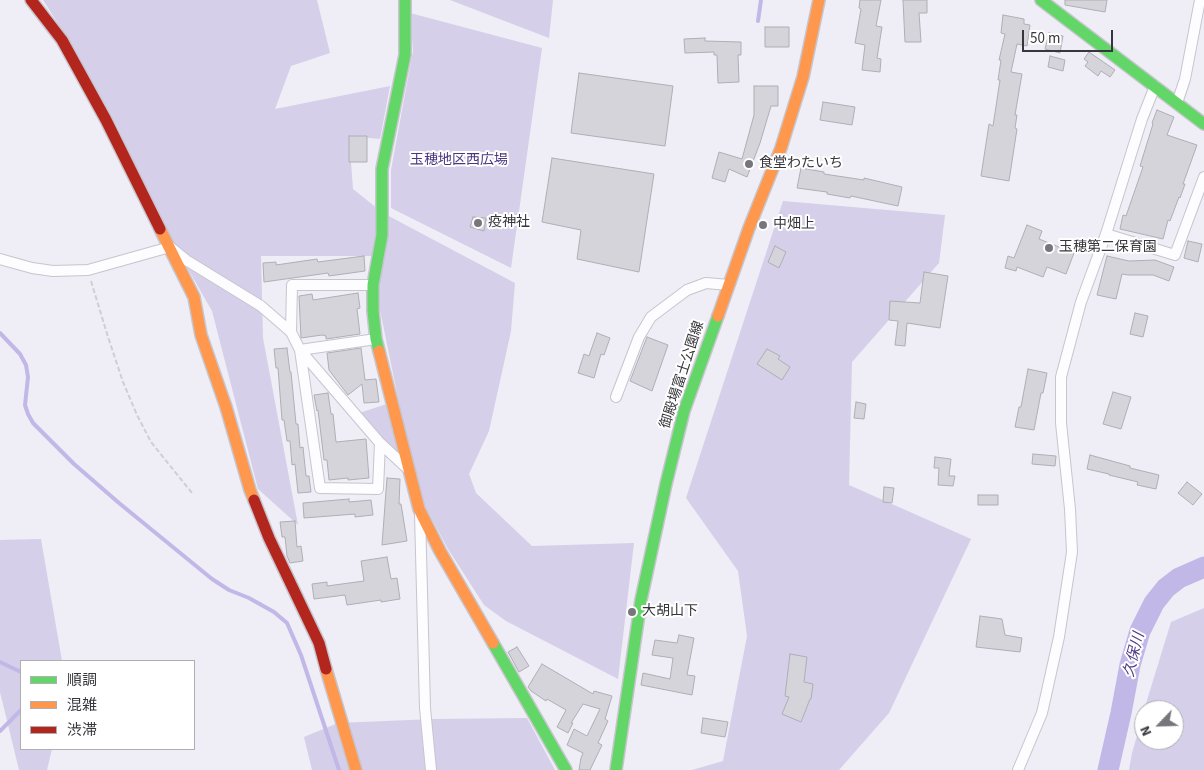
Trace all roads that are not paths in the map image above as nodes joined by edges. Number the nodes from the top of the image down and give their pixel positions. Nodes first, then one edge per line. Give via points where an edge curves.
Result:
1 (31, 0) edge
2 (405, 0) edge
3 (819, 0) edge
4 (1040, 0) edge
5 (1200, 0) edge
6 (1155, 86) junction
7 (1177, 103) junction
8 (1204, 124) edge
9 (1204, 177) edge
10 (1106, 234) junction
11 (170, 247) junction
12 (0, 259) edge
13 (373, 285) junction
14 (729, 285) junction
15 (291, 332) junction
16 (376, 338) junction
17 (300, 350) junction
18 (616, 397) dead end
19 (380, 443) junction
20 (410, 471) junction
21 (420, 509) junction
22 (356, 770) edge
23 (431, 770) edge
24 (566, 770) edge
25 (616, 770) edge
26 (1018, 770) edge

1 - 11 street via 62,40
2 - 13 street via 405,55 382,170 382,235
3 - 14 street, 御殿場富士公園線 via 802,77 781,148
4 - 6 street
5 - 7 street via 1185,79
6 - 7 street
6 - 10 street
7 - 8 street
9 - 10 street via 1175,255
10 - 26 street via 1080,302 1061,377 1072,552 1059,637 1042,713
11 - 12 street via 88,270 54,272
11 - 15 street via 261,306
11 - 22 street via 194,297 201,335 256,506 319,643
13 - 15 street via 292,285
13 - 16 street
14 - 18 street via 706,283 687,290 652,317 639,337
14 - 25 street, 御殿場富士公園線 via 684,411 666,484 641,600
15 - 17 street
16 - 17 street
16 - 20 street
17 - 19 street
17 - 19 street via 320,488 378,489
19 - 20 street
20 - 21 street
21 - 23 street via 425,708
21 - 24 street via 440,551

